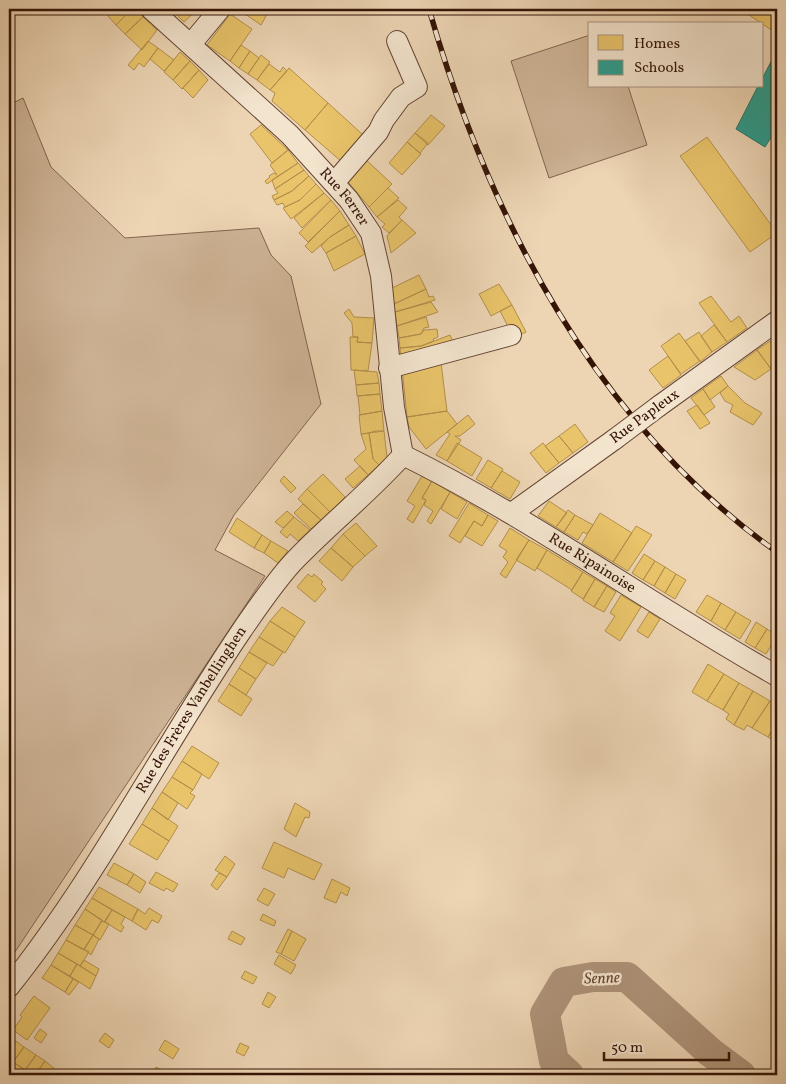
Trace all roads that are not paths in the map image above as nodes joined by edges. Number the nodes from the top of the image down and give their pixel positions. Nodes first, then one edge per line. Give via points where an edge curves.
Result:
1 (150, 9) edge
2 (220, 9) edge
3 (397, 41) dead end
4 (191, 44) junction
5 (334, 183) junction
6 (777, 321) edge
7 (511, 335) dead end
8 (389, 368) junction
9 (403, 455) junction
10 (512, 514) junction
11 (777, 676) edge
12 (9, 987) edge

1 - 4 street, Rue Ferrer
2 - 4 street
3 - 5 street via 416,87 401,97 378,132
4 - 5 street, Rue Ferrer via 290,135
5 - 8 street, Rue Ferrer via 371,233 381,276
6 - 10 street, Rue Papleux, bridge
7 - 8 street
8 - 9 street, Rue Ferrer
9 - 10 street, Rue Ripainoise
9 - 12 street, Rue des Frères Vanbellinghen via 296,559 243,629 79,891
10 - 11 street, Rue Ripainoise

